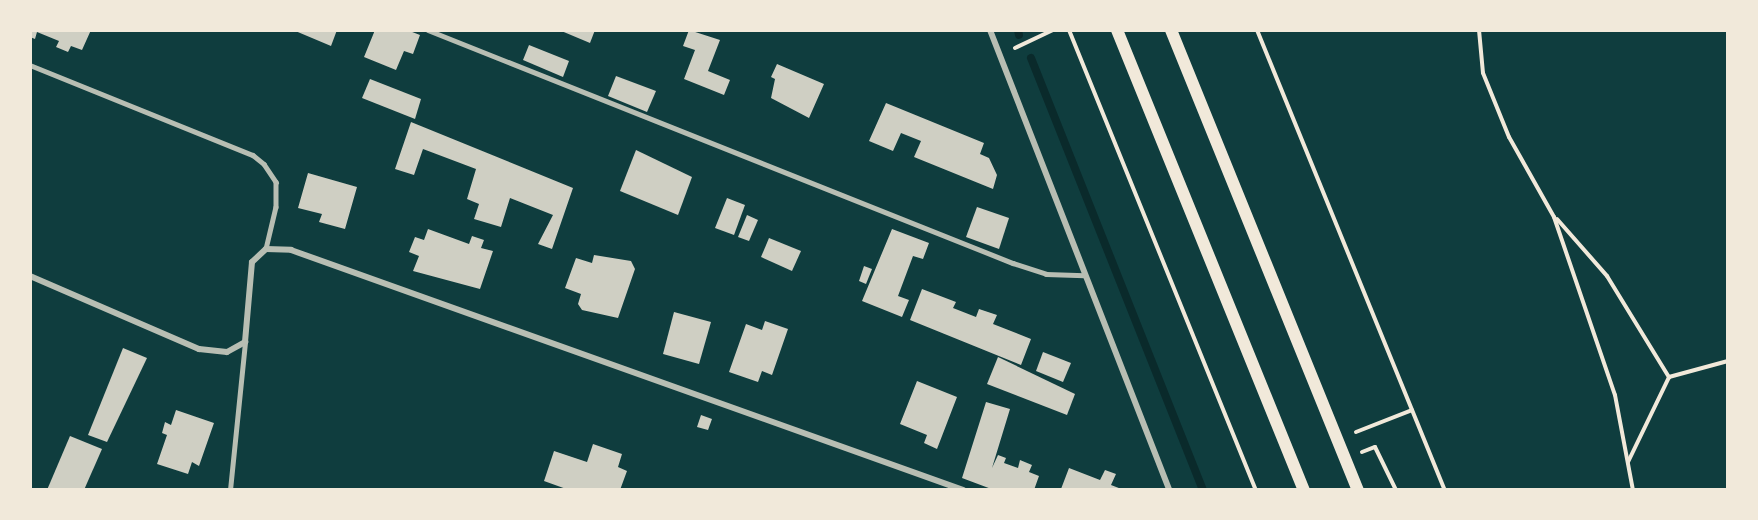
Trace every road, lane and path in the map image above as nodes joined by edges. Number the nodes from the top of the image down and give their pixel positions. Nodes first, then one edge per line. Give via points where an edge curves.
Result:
1 (428, 30) edge
2 (990, 30) edge
3 (1053, 30) edge
4 (1069, 30) edge
5 (1117, 30) edge
6 (1171, 30) edge
7 (1257, 30) edge
8 (1479, 30) edge
9 (1000, 55) junction
10 (30, 66) edge
11 (1554, 217) junction
12 (266, 249) junction
13 (1084, 275) junction
14 (30, 276) edge
15 (245, 342) junction
16 (1728, 361) edge
17 (1669, 377) junction
18 (1412, 410) junction
19 (1356, 432) dead end
20 (1362, 452) dead end
21 (1628, 462) junction
22 (230, 490) edge
23 (963, 490) edge
24 (1169, 490) edge
25 (1256, 490) edge
26 (1304, 490) edge
27 (1358, 490) edge
28 (1396, 490) edge
29 (1444, 490) edge
30 (1633, 490) edge

1 - 13 lane via 1013,262 1046,274
2 - 9 street
3 - 9 path
4 - 25 path
5 - 26 main road
6 - 27 main road
7 - 18 path
8 - 11 path via 1487,84 1509,136
9 - 13 street
10 - 12 lane via 253,155 276,182 276,207
11 - 17 path via 1607,276
11 - 21 path via 1615,395
12 - 15 street via 252,262 248,276
12 - 23 street via 291,250
13 - 24 street
14 - 15 street via 211,353 227,352
15 - 22 lane
16 - 17 path
17 - 21 path
18 - 19 path
18 - 29 path
20 - 28 path via 1375,447
21 - 30 path

